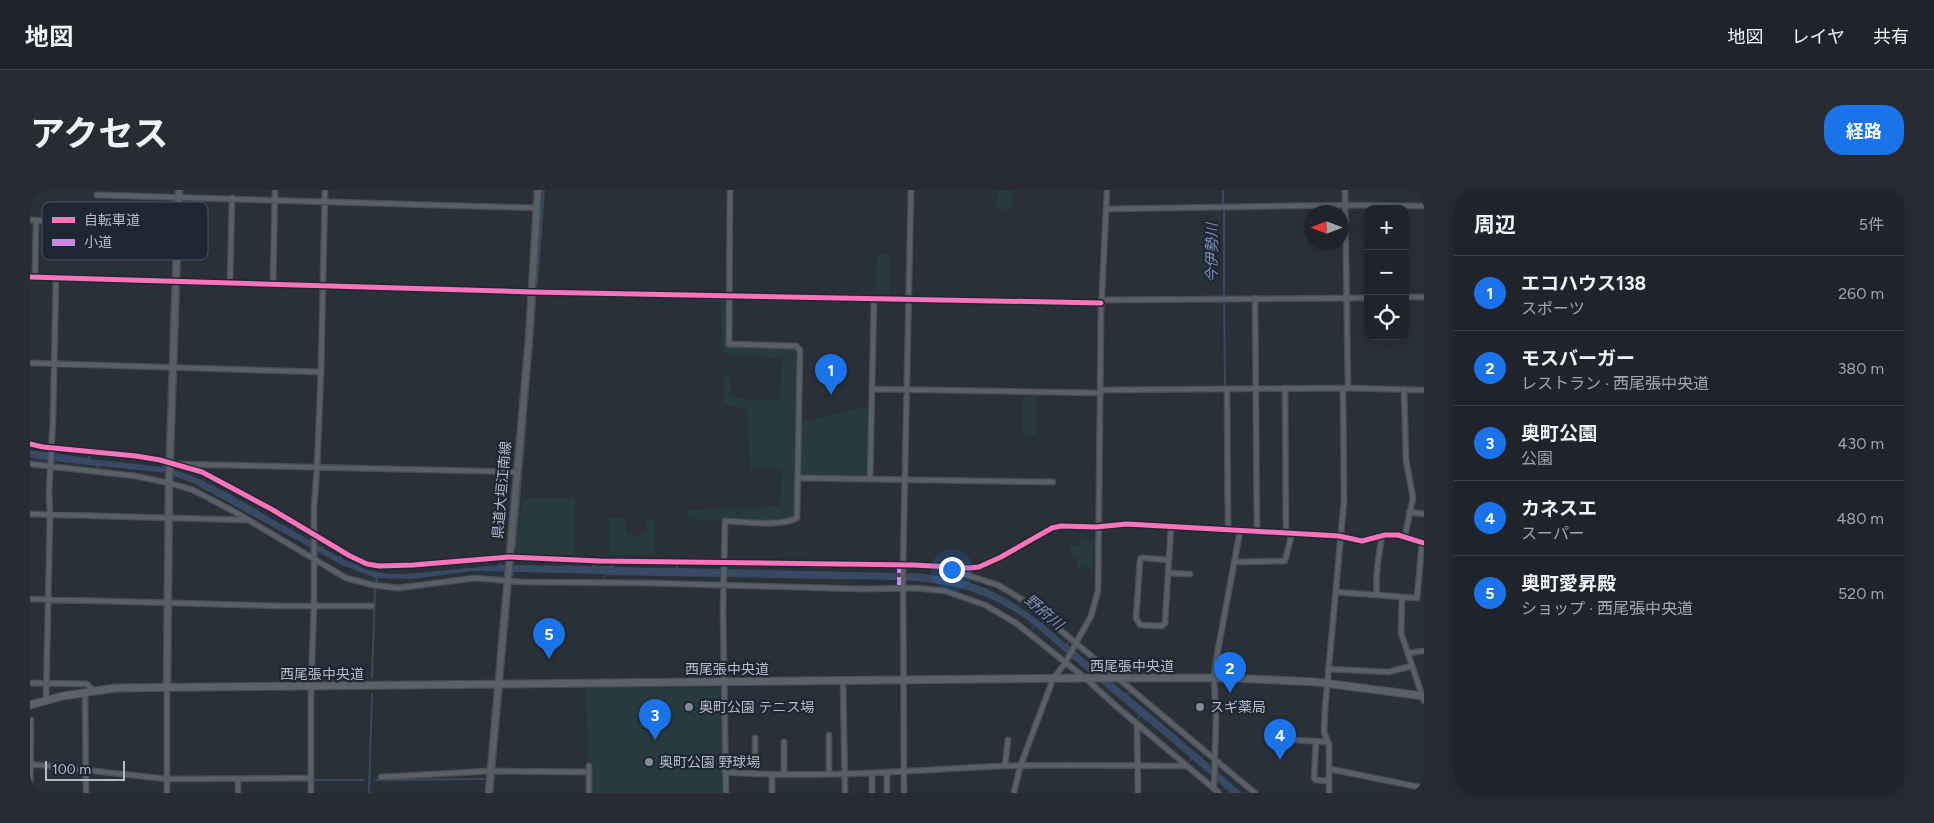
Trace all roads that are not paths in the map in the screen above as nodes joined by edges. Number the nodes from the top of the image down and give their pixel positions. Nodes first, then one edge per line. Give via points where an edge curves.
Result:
1 (275, 190) edge
2 (325, 190) edge
3 (538, 190) edge
4 (730, 190) edge
5 (911, 190) edge
6 (1106, 190) edge
7 (1345, 190) edge
8 (179, 193) edge
9 (98, 195) dead end
10 (232, 198) junction
11 (274, 199) junction
12 (324, 200) junction
13 (1345, 205) edge
14 (1349, 205) edge
15 (1304, 206) edge
16 (1424, 206) edge
17 (538, 208) junction
18 (1106, 209) junction
19 (30, 220) edge
20 (36, 221) junction
21 (42, 221) edge
22 (1346, 250) edge
23 (177, 260) edge
24 (32, 277) edge
25 (56, 278) junction
26 (176, 280) junction
27 (230, 282) junction
28 (273, 284) junction
29 (324, 286) junction
30 (531, 292) junction
31 (730, 296) junction
32 (1409, 297) edge
33 (1424, 297) edge
34 (1255, 298) junction
35 (1347, 298) junction
36 (1364, 298) edge
37 (874, 299) junction
38 (909, 300) junction
39 (1101, 301) junction
40 (30, 364) edge
41 (54, 364) junction
42 (172, 367) junction
43 (321, 372) junction
44 (1285, 388) junction
45 (1346, 388) junction
46 (1404, 388) junction
47 (873, 389) junction
48 (1228, 389) junction
49 (1256, 389) junction
50 (907, 390) junction
51 (1424, 390) edge
52 (1101, 392) junction
53 (30, 444) edge
54 (50, 448) junction
55 (31, 464) edge
56 (173, 464) junction
57 (50, 467) junction
58 (317, 468) junction
59 (516, 472) junction
60 (798, 478) junction
61 (870, 480) junction
62 (906, 480) junction
63 (1053, 482) dead end
64 (169, 483) junction
65 (1410, 512) junction
66 (30, 514) edge
67 (1424, 514) edge
68 (50, 515) junction
69 (169, 518) junction
70 (248, 520) junction
71 (1098, 526) junction
72 (1171, 526) junction
73 (1228, 530) junction
74 (1240, 531) junction
75 (1257, 532) junction
76 (1286, 532) junction
77 (1292, 533) junction
78 (314, 534) junction
79 (1339, 536) junction
80 (1382, 536) junction
81 (1405, 536) junction
82 (1423, 543) edge
83 (509, 557) junction
84 (314, 559) junction
85 (1169, 560) junction
86 (723, 562) junction
87 (1234, 562) junction
88 (903, 565) junction
89 (940, 567) junction
90 (1168, 573) junction
91 (1190, 574) dead end
92 (506, 580) junction
93 (723, 585) junction
94 (903, 588) junction
95 (1336, 592) junction
96 (1377, 594) junction
97 (1402, 598) junction
98 (30, 599) edge
99 (47, 599) junction
100 (168, 602) junction
101 (372, 606) dead end
102 (314, 607) junction
103 (1076, 642) junction
104 (1424, 651) edge
105 (1408, 653) junction
106 (1065, 662) junction
107 (1412, 666) junction
108 (1328, 670) junction
109 (1085, 678) junction
110 (1119, 678) junction
111 (1053, 679) junction
112 (1214, 679) junction
113 (843, 681) junction
114 (903, 681) junction
115 (30, 682) edge
116 (725, 682) junction
117 (46, 683) junction
118 (1326, 683) junction
119 (498, 684) junction
120 (311, 686) junction
121 (167, 688) junction
122 (94, 691) junction
123 (84, 692) junction
124 (1423, 697) edge
125 (46, 700) junction
126 (30, 705) edge
127 (30, 720) edge
128 (1137, 724) junction
129 (829, 735) dead end
130 (755, 738) dead end
131 (1008, 740) dead end
132 (1295, 740) dead end
133 (1316, 741) junction
134 (784, 742) dead end
135 (1328, 742) junction
136 (1214, 759) junction
137 (30, 764) edge
138 (1005, 766) junction
139 (1138, 766) junction
140 (1186, 766) junction
141 (1020, 767) junction
142 (85, 769) junction
143 (1330, 769) junction
144 (491, 771) junction
145 (725, 772) junction
146 (887, 772) junction
147 (904, 772) junction
148 (829, 773) junction
149 (845, 773) junction
150 (872, 773) junction
151 (755, 774) junction
152 (772, 774) junction
153 (784, 774) junction
154 (381, 777) dead end
155 (167, 778) junction
156 (311, 778) junction
157 (238, 779) junction
158 (1329, 781) junction
159 (1424, 788) edge
160 (1215, 790) edge
161 (30, 793) edge
162 (86, 793) edge
163 (167, 793) edge
164 (238, 793) edge
165 (311, 793) edge
166 (489, 793) edge
167 (589, 793) edge
168 (726, 793) edge
169 (772, 793) edge
170 (844, 793) edge
171 (872, 793) edge
172 (887, 793) edge
173 (904, 793) edge
174 (1014, 793) edge
175 (1138, 793) edge
176 (1255, 793) edge
177 (1329, 793) edge

1 - 11 street
2 - 12 street
3 - 17 main road, 県道大垣江南線
4 - 31 street
5 - 38 street
6 - 18 street
7 - 13 street
8 - 9 street
8 - 10 street
10 - 11 street
10 - 27 street
11 - 12 street
11 - 28 street
12 - 17 street
12 - 29 street
14 - 16 street
15 - 18 street
17 - 30 main road, 県道大垣江南線
18 - 39 street
19 - 20 street
20 - 21 street
20 - 24 street
22 - 35 street
23 - 26 main road
24 - 25 street
25 - 26 street
25 - 41 street
26 - 27 street
26 - 42 main road
27 - 28 street
28 - 29 street
29 - 30 street
29 - 43 street
30 - 31 street
30 - 59 main road, 県道大垣江南線
31 - 37 street
31 - 60 street via 729,344 796,346 800,350
32 - 33 street
34 - 35 street
34 - 39 street
34 - 49 street
35 - 36 street
35 - 45 street
37 - 38 street
37 - 47 street
38 - 39 street
38 - 50 street
39 - 52 street
40 - 41 street
41 - 42 street
41 - 54 street
42 - 43 street
42 - 56 main road
43 - 58 street
44 - 45 street
44 - 49 street
44 - 76 street
45 - 46 street
45 - 79 street via 1344,494
46 - 51 street
46 - 65 street via 1406,460 1413,498
47 - 50 street
47 - 61 street
48 - 49 street
48 - 52 street
48 - 73 street
49 - 75 street
50 - 52 street
50 - 62 street
52 - 71 street
53 - 54 street
54 - 56 street via 136,456
54 - 57 street
55 - 57 street
56 - 58 street
56 - 64 main road
56 - 78 street via 208,475
57 - 64 street via 122,474
57 - 68 street
58 - 59 street
58 - 78 street
59 - 83 main road, 県道大垣江南線
60 - 61 street
60 - 86 street via 797,518 790,522 725,521
61 - 62 street
62 - 63 street
62 - 88 street
64 - 69 main road
64 - 70 street via 193,490
65 - 67 street
65 - 81 street
66 - 68 street
68 - 69 street
68 - 99 street
69 - 70 street
69 - 100 main road
70 - 84 street
71 - 72 street
71 - 89 street via 1052,528 979,567
71 - 103 street via 1098,591 1091,616
72 - 73 street
72 - 85 street
73 - 74 street
74 - 75 street
74 - 87 street
75 - 76 street
76 - 77 street
77 - 79 street
77 - 87 street via 1285,561
78 - 83 street via 356,559 379,566
78 - 84 street
79 - 80 street via 1362,541
79 - 95 street
80 - 81 street
80 - 96 street
81 - 82 street
82 - 97 street via 1417,598
83 - 86 street
83 - 92 main road, 県道大垣江南線
84 - 92 street via 346,578 398,588 475,578
84 - 102 street
85 - 90 street
85 - 90 street via 1141,558 1136,618 1140,625 1164,625
86 - 88 street
86 - 93 street
87 - 112 street via 1216,652
88 - 89 street
88 - 94 street
89 - 103 street via 1014,593
90 - 91 street
92 - 93 street
92 - 119 main road, 県道大垣江南線
93 - 94 street
93 - 116 street
94 - 106 street via 945,590 985,605 1016,623
94 - 114 street
95 - 96 street
95 - 108 street
96 - 97 street
97 - 105 street via 1401,633
98 - 99 street
99 - 100 street
99 - 117 street
100 - 102 street
100 - 121 main road
101 - 102 street
102 - 120 street
103 - 106 street
103 - 110 street
104 - 105 street
105 - 107 street
106 - 109 street
106 - 111 street
107 - 108 street via 1388,672
107 - 124 street
108 - 118 street
109 - 110 main road, 西尾張中央道
109 - 111 main road, 西尾張中央道
109 - 128 street
110 - 112 main road, 西尾張中央道
110 - 136 street
111 - 114 main road, 西尾張中央道
111 - 141 street
112 - 118 main road, 西尾張中央道
112 - 136 street
113 - 114 main road, 西尾張中央道
113 - 116 main road, 西尾張中央道
113 - 149 street
114 - 147 street
115 - 117 street
116 - 119 main road, 西尾張中央道
116 - 145 street
117 - 122 street via 87,684
117 - 125 street
118 - 124 main road, 西尾張中央道
118 - 135 street via 1324,732
119 - 120 main road, 西尾張中央道
119 - 144 main road, 県道大垣江南線
120 - 121 main road, 西尾張中央道
120 - 156 street
121 - 122 main road, 西尾張中央道
121 - 155 street
122 - 123 main road, 西尾張中央道
123 - 125 main road, 西尾張中央道
123 - 142 street
125 - 126 main road, 西尾張中央道
127 - 137 street
128 - 139 street
128 - 140 street
129 - 148 street
130 - 151 street
131 - 138 street
132 - 133 street
133 - 135 street
133 - 158 street via 1314,778
134 - 153 street
135 - 143 street
136 - 160 street
136 - 176 street
137 - 142 street
137 - 161 street
138 - 141 street
138 - 147 street
139 - 140 street
139 - 141 street
139 - 175 street
140 - 160 street
141 - 174 street
142 - 155 street
142 - 162 street
143 - 158 street
143 - 159 street
144 - 154 street
144 - 166 main road, 県道大垣江南線
144 - 167 street via 589,769
145 - 151 street
145 - 168 street
146 - 147 street
146 - 150 street
146 - 172 street
147 - 173 street
148 - 149 street
148 - 153 street
149 - 150 street
149 - 170 street
150 - 171 street
151 - 152 street
152 - 153 street
152 - 169 street
155 - 157 street
155 - 163 street
156 - 157 street
156 - 165 street
157 - 164 street
158 - 177 street

